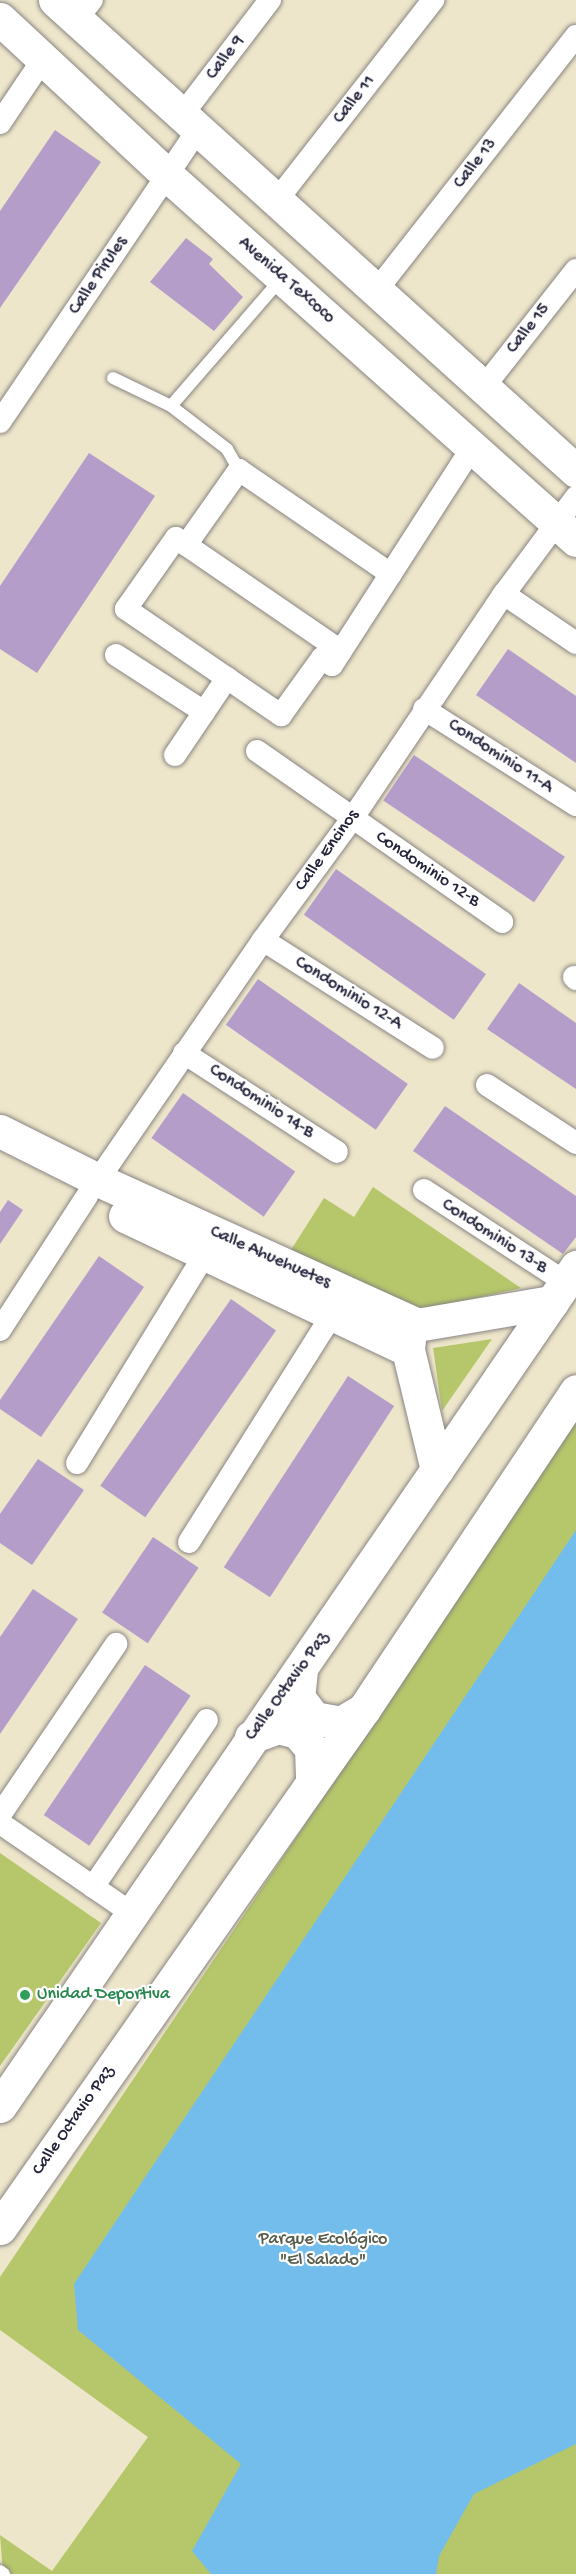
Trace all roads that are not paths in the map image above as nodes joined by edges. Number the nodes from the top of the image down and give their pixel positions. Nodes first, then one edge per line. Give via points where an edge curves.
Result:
1 (270, 0) edge
2 (433, 0) edge
3 (75, 6) edge
4 (0, 19) edge
5 (576, 36) edge
6 (43, 59) junction
7 (0, 123) edge
8 (190, 123) junction
9 (166, 175) junction
10 (277, 200) junction
11 (576, 270) edge
12 (282, 278) junction
13 (376, 291) junction
14 (113, 378) dead end
15 (483, 388) junction
16 (171, 406) junction
17 (0, 422) edge
18 (473, 446) junction
19 (238, 470) junction
20 (576, 471) edge
21 (569, 519) edge
22 (186, 545) junction
23 (391, 574) junction
24 (504, 594) junction
25 (576, 643) edge
26 (341, 651) junction
27 (116, 655) dead end
28 (227, 678) junction
29 (424, 709) junction
30 (204, 712) junction
31 (257, 751) dead end
32 (176, 755) dead end
33 (576, 806) edge
34 (352, 819) junction
35 (502, 922) dead end
36 (263, 940) junction
37 (433, 1048) dead end
38 (184, 1053) junction
39 (487, 1085) dead end
40 (0, 1131) edge
41 (576, 1143) edge
42 (337, 1152) dead end
43 (0, 1155) edge
44 (92, 1188) junction
45 (424, 1190) dead end
46 (204, 1256) junction
47 (564, 1284) edge
48 (332, 1315) junction
49 (0, 1329) edge
50 (413, 1337) junction
51 (576, 1391) edge
52 (77, 1463) dead end
53 (437, 1470) junction
54 (189, 1542) dead end
55 (116, 1644) dead end
56 (301, 1670) junction
57 (364, 1709) junction
58 (207, 1720) dead end
59 (251, 1737) junction
60 (312, 1779) junction
61 (0, 1815) edge
62 (0, 1823) edge
63 (93, 1887) junction
64 (133, 1914) junction
65 (0, 2106) edge
66 (0, 2228) edge
67 (0, 2571) edge
68 (4, 2574) edge

1 - 8 street, Calle 9
2 - 10 street, Calle 11
3 - 8 street
4 - 6 street, Avenida Texcoco
5 - 13 street, Calle 13
6 - 7 street
6 - 9 street, Avenida Texcoco
8 - 9 street, Calle Pirules
8 - 10 street
9 - 12 street, Avenida Texcoco
9 - 17 street, Calle Pirules
10 - 13 street
11 - 15 street, Calle 15
12 - 16 lane
12 - 18 street, Avenida Texcoco
13 - 15 street
14 - 16 lane
15 - 20 street
16 - 19 lane via 227,449
18 - 21 street, Avenida Texcoco
18 - 23 street
19 - 22 street
19 - 23 street
21 - 24 street, Calle Encinos
22 - 26 street
22 - 28 street via 176,538 126,609
23 - 26 street
24 - 25 street
24 - 29 street, Calle Encinos
26 - 28 street via 332,665 322,658 281,715
27 - 30 street
28 - 30 street
29 - 33 street, Condominio 11-A
29 - 34 street, Calle Encinos
30 - 32 street
31 - 34 street, Condominio 12-B
34 - 35 street, Condominio 12-B
34 - 36 street, Calle Encinos
36 - 37 street, Condominio 12-A
36 - 38 street, Calle Encinos
38 - 42 street, Condominio 14-B
38 - 44 street, Calle Encinos
39 - 41 street
40 - 44 street, Calle Ahuehuetes
43 - 44 street, Calle Ahuehuetes
44 - 46 street, Calle Ahuehuetes
44 - 49 street, Calle Encinos
44 - 50 street, Calle Ahuehuetes
45 - 47 street, Condominio 13-B
46 - 48 street, Calle Ahuehuetes
46 - 52 street
47 - 50 street
47 - 53 street, Calle Octavio Paz
48 - 50 street, Calle Ahuehuetes
48 - 54 street
50 - 53 street
51 - 57 street, Calle Octavio Paz
53 - 56 street, Calle Octavio Paz
55 - 61 street
56 - 57 street via 298,1697 314,1718 341,1724
56 - 59 street, Calle Octavio Paz
57 - 60 street, Calle Octavio Paz
58 - 63 street
59 - 60 street via 278,1727 297,1732 314,1758
59 - 64 street, Calle Octavio Paz
60 - 66 street, Calle Octavio Paz
62 - 63 street
63 - 64 street
64 - 65 street, Calle Octavio Paz
67 - 68 lane

